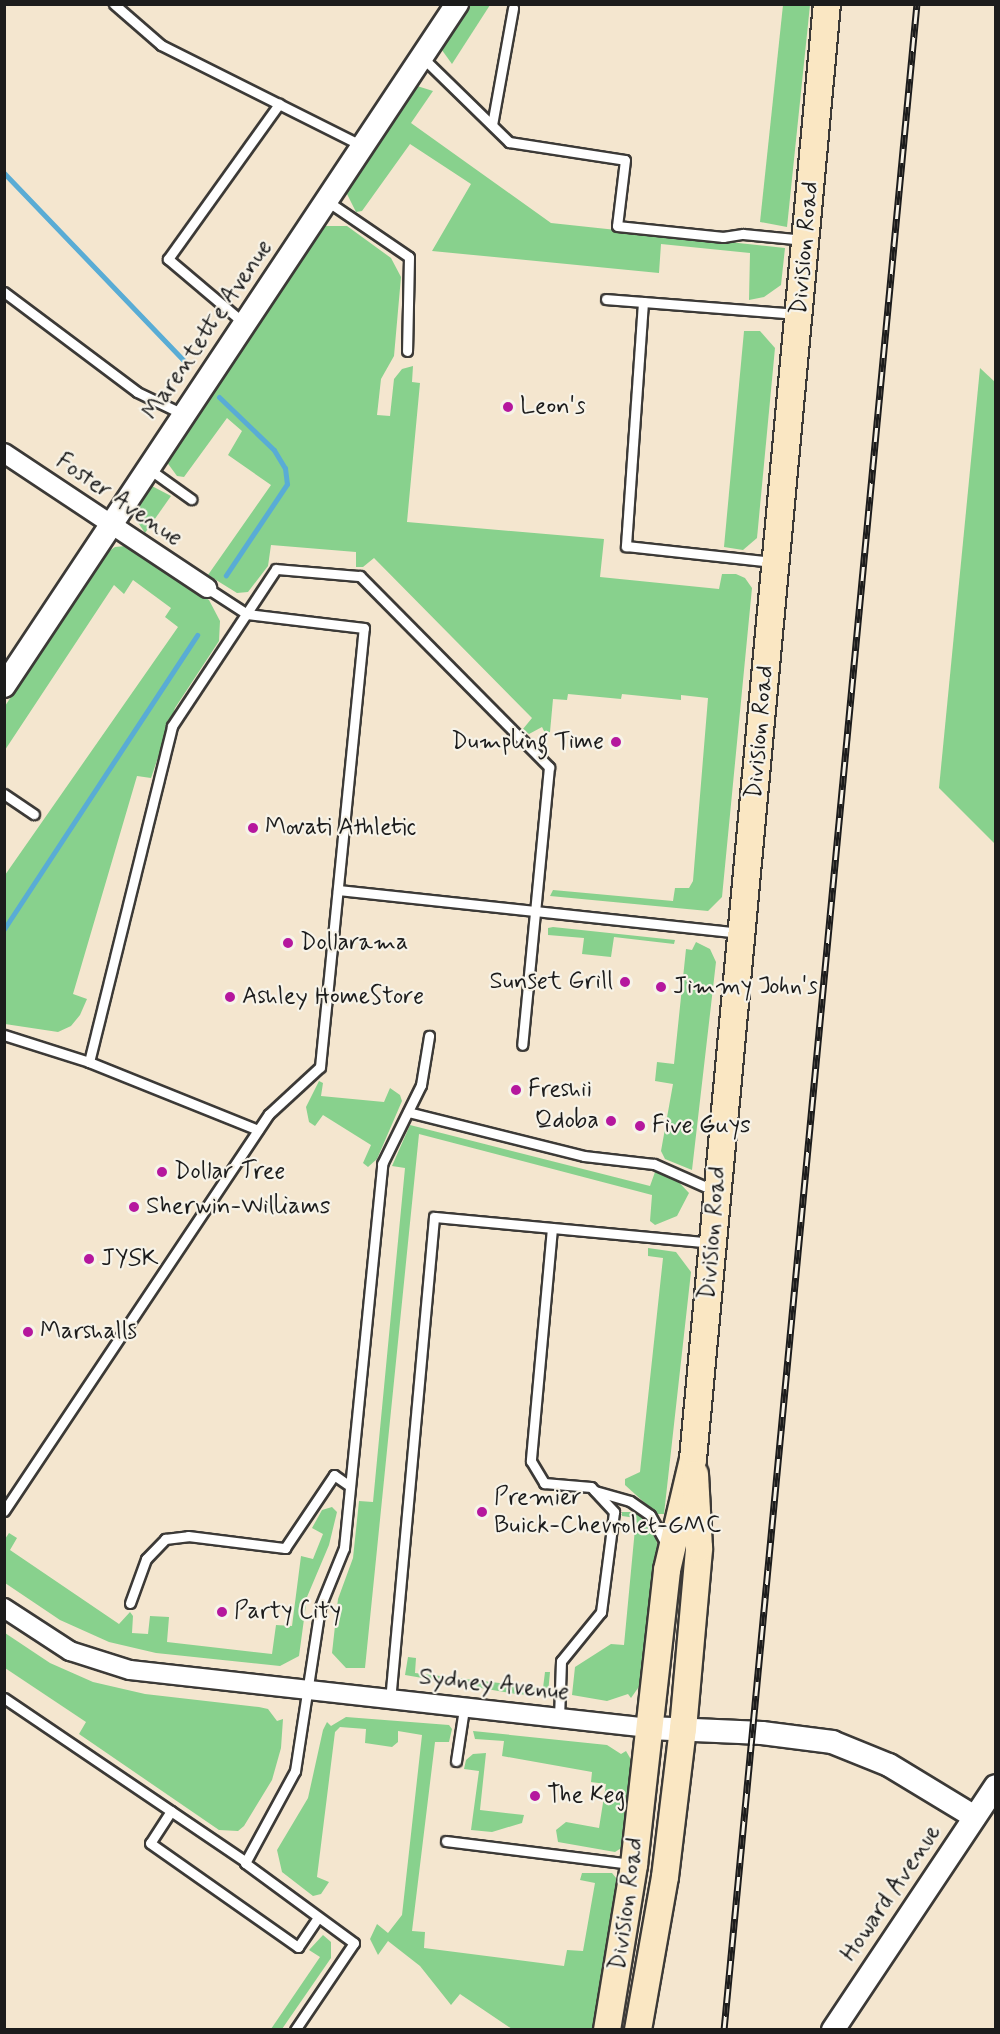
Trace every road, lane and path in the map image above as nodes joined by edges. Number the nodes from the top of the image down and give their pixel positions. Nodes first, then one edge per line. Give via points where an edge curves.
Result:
1 (114, 4) edge
2 (457, 4) edge
3 (827, 4) edge
4 (513, 8) dead end
5 (422, 57) junction
6 (279, 104) junction
7 (492, 125) junction
8 (363, 146) junction
9 (327, 201) junction
10 (805, 240) junction
11 (4, 292) edge
12 (606, 299) dead end
13 (643, 302) junction
14 (799, 314) junction
15 (245, 324) junction
16 (407, 351) dead end
17 (184, 415) junction
18 (4, 453) edge
19 (149, 469) junction
20 (191, 499) dead end
21 (112, 525) junction
22 (775, 562) junction
23 (207, 588) joint
24 (244, 612) junction
25 (4, 686) edge
26 (4, 794) edge
27 (34, 814) dead end
28 (338, 890) junction
29 (535, 911) junction
30 (741, 933) junction
31 (4, 1035) edge
32 (429, 1036) dead end
33 (522, 1045) dead end
34 (88, 1062) junction
35 (408, 1112) junction
36 (258, 1130) junction
37 (717, 1192) junction
38 (552, 1228) junction
39 (712, 1243) junction
40 (693, 1459) junction
41 (350, 1486) junction
42 (595, 1491) junction
43 (4, 1511) edge
44 (670, 1551) junction
45 (130, 1603) dead end
46 (4, 1608) edge
47 (307, 1692) junction
48 (4, 1698) edge
49 (390, 1701) junction
50 (464, 1709) junction
51 (559, 1719) junction
52 (650, 1728) junction
53 (683, 1729) junction
54 (456, 1761) dead end
55 (996, 1786) edge
56 (171, 1811) junction
57 (975, 1817) junction
58 (446, 1842) dead end
59 (246, 1862) junction
60 (634, 1865) junction
61 (318, 1917) junction
62 (295, 2030) edge
63 (607, 2030) edge
64 (639, 2030) edge
65 (833, 2030) edge

1 - 6 lane via 161,45
2 - 5 street, Marentette Avenue
3 - 10 main road, Division Road
4 - 7 lane
5 - 7 lane
5 - 8 street, Marentette Avenue
6 - 8 lane
6 - 15 lane via 168,259
7 - 10 lane via 509,142 625,160 617,226 723,237 743,234
8 - 9 street, Marentette Avenue
9 - 15 street, Marentette Avenue
9 - 16 lane via 409,257
10 - 14 main road, Division Road
11 - 17 lane via 137,392
12 - 13 lane
13 - 14 lane
13 - 22 lane via 626,546
14 - 22 main road, Division Road
15 - 17 street, Marentette Avenue
17 - 19 street, Marentette Avenue
18 - 21 street, Foster Avenue
19 - 20 lane
19 - 21 street, Marentette Avenue
21 - 23 street, Foster Avenue
21 - 25 street, Marentette Avenue
22 - 30 main road, Division Road
23 - 24 lane
24 - 28 lane via 364,628
24 - 29 lane via 276,569 360,576 549,767
24 - 34 lane via 172,726
26 - 27 lane
28 - 29 lane
28 - 36 lane via 320,1067 269,1114
29 - 30 lane
29 - 33 lane
30 - 37 main road, Division Road
31 - 34 lane
32 - 35 lane via 421,1085
34 - 36 lane
35 - 37 lane via 584,1156 654,1164
35 - 41 lane via 382,1164
36 - 43 lane
37 - 39 main road, Division Road
38 - 39 lane
38 - 42 lane via 531,1461 544,1483
38 - 49 lane via 434,1217
39 - 40 main road, Division Road
40 - 44 main road, Division Road
40 - 53 main road, Division Road via 699,1548
41 - 45 lane via 334,1475 285,1548 188,1536 165,1539 146,1559
41 - 47 lane via 344,1548 320,1607
42 - 44 lane via 630,1501 650,1515
42 - 51 lane via 614,1512 602,1612 561,1661
44 - 52 main road, Division Road
46 - 47 street, Sydney Avenue via 69,1651 130,1670
47 - 49 street, Sydney Avenue
47 - 59 lane via 295,1771
48 - 56 lane
49 - 50 street, Sydney Avenue
50 - 51 street, Sydney Avenue
50 - 54 lane
51 - 52 street, Sydney Avenue
52 - 53 street, Sydney Avenue
52 - 60 main road, Division Road
53 - 57 street, Sydney Avenue via 832,1742 889,1765
53 - 64 main road, Division Road via 665,1877
55 - 57 street, Howard Avenue
56 - 59 lane
56 - 61 lane via 150,1842 298,1947
57 - 65 street, Howard Avenue
58 - 60 lane
59 - 61 lane
60 - 63 main road, Division Road
61 - 62 lane via 354,1943

